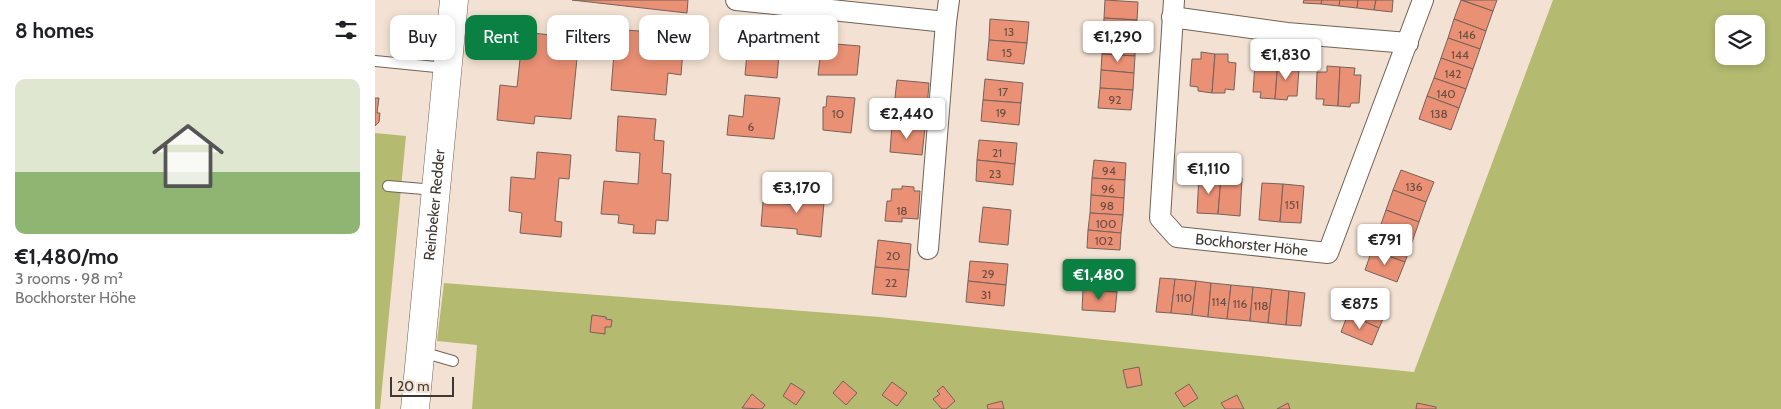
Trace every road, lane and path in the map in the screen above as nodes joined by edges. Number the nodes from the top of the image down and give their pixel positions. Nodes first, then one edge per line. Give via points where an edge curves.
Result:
1 (454, 0) edge
2 (736, 0) edge
3 (949, 0) edge
4 (1423, 0) edge
5 (1173, 8) edge
6 (947, 22) junction
7 (1408, 43) junction
8 (375, 61) edge
9 (447, 68) junction
10 (388, 186) dead end
11 (435, 190) junction
12 (928, 249) dead end
13 (421, 352) junction
14 (453, 361) dead end
15 (415, 409) edge

1 - 9 main road, Reinbeker Redder
2 - 6 street
3 - 6 street
4 - 7 street, Bockhorster Höhe
5 - 7 street, Bockhorster Höhe via 1287,33
5 - 7 street, Bockhorster Höhe via 1160,218 1177,237 1328,253
6 - 12 street
8 - 9 lane
9 - 11 main road, Reinbeker Redder
10 - 11 lane
11 - 13 main road, Reinbeker Redder
13 - 14 lane
13 - 15 main road, Reinbeker Redder

